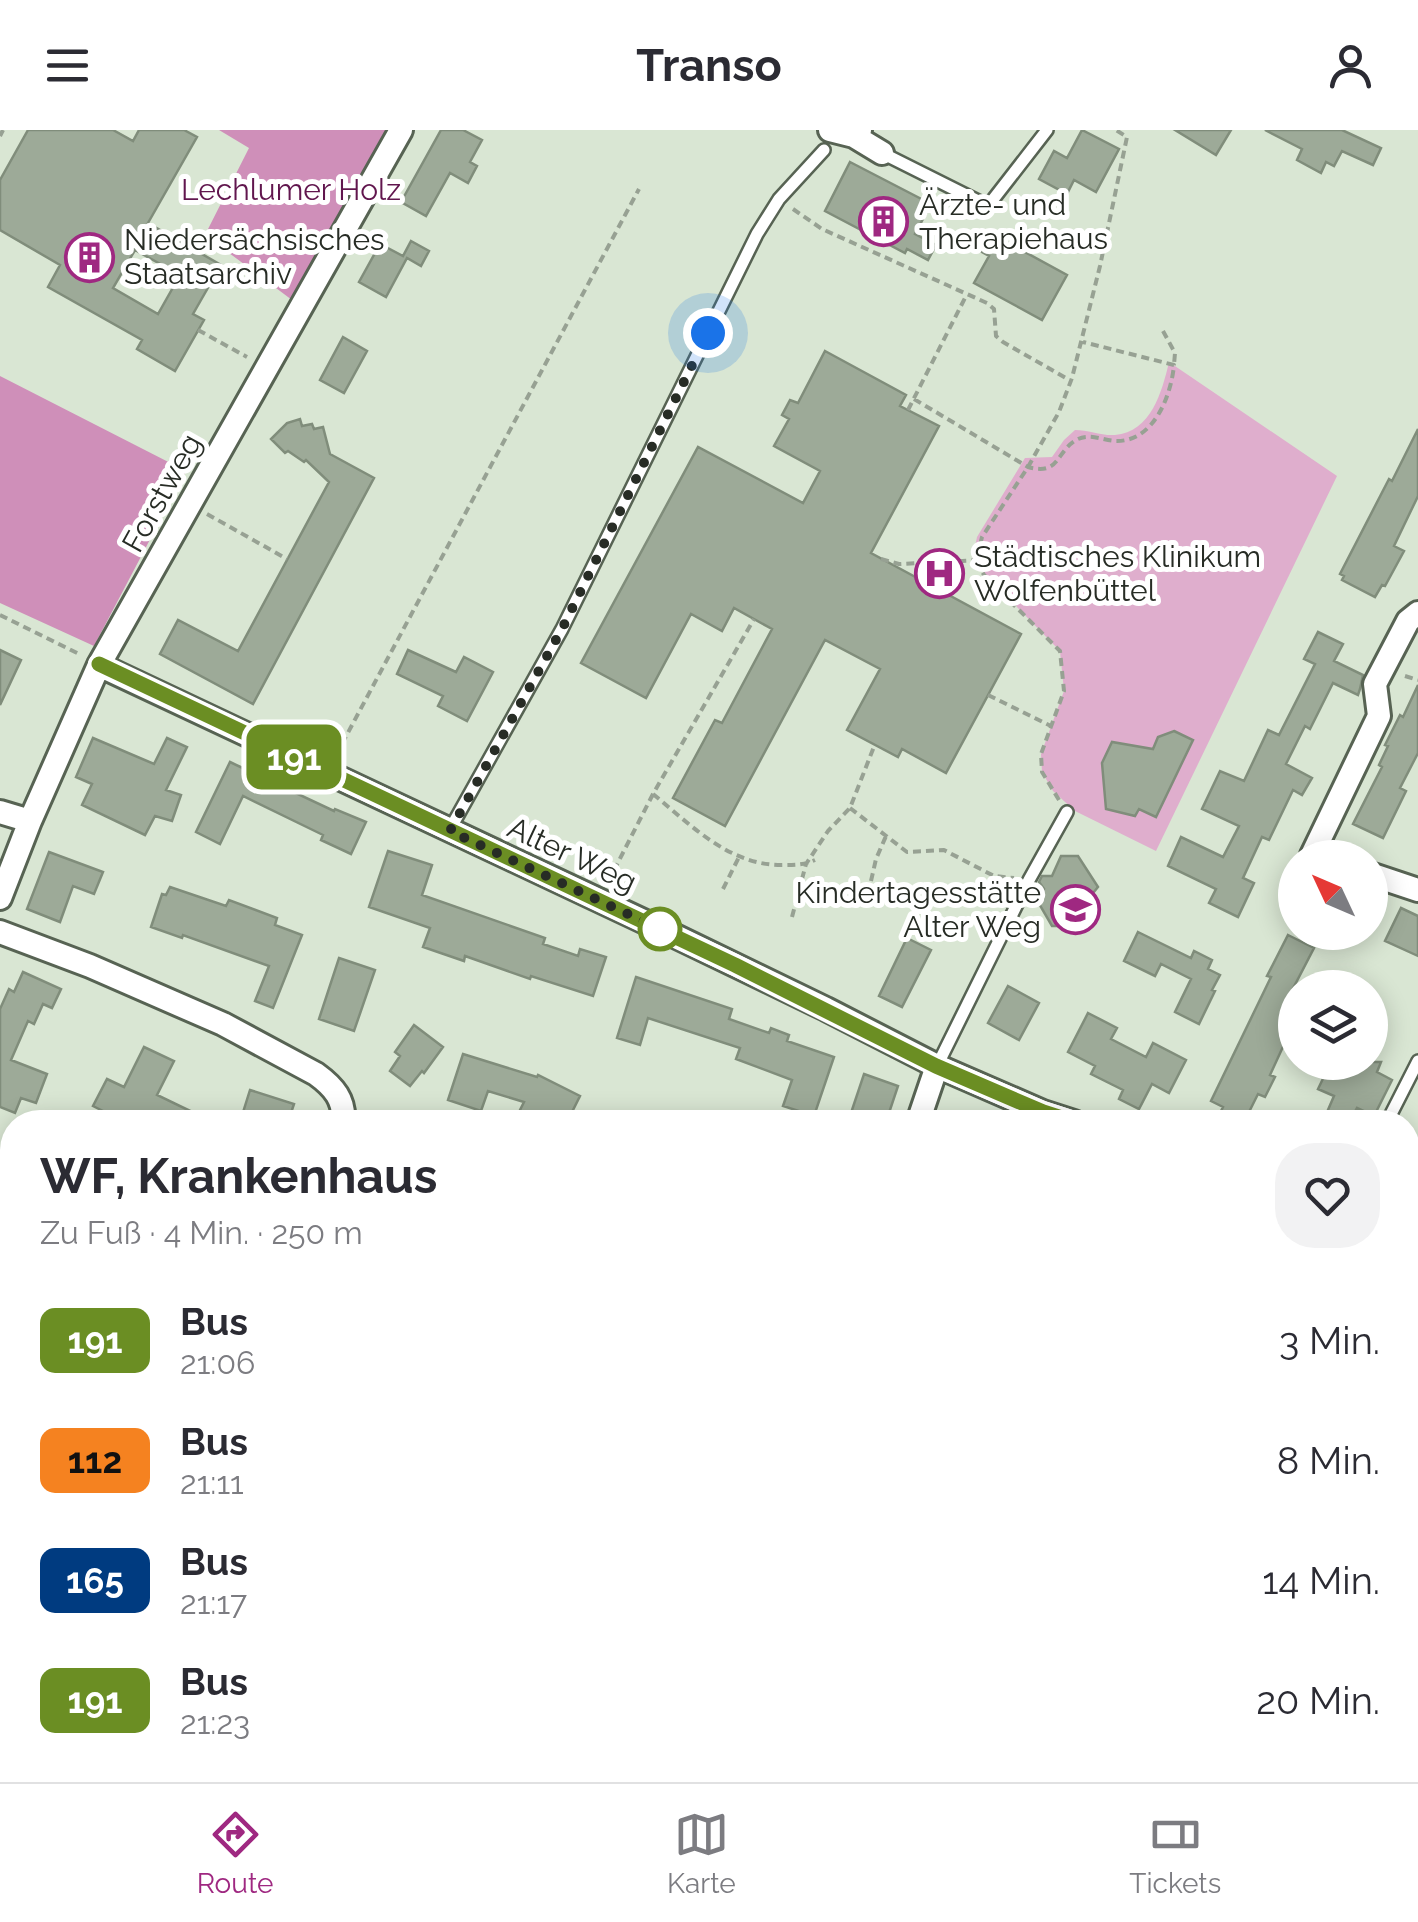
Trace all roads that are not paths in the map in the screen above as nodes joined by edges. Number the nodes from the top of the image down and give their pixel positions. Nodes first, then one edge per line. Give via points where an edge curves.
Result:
1 (401, 130) edge
2 (1047, 130) edge
3 (857, 133) edge
4 (827, 140) edge
5 (882, 153) joint
6 (1418, 613) edge
7 (99, 664) junction
8 (0, 812) edge
9 (1067, 812) road end
10 (30, 820) junction
11 (450, 831) junction
12 (1319, 840) edge
13 (1388, 880) edge
14 (1418, 890) edge
15 (0, 898) edge
16 (0, 932) edge
17 (1418, 1061) edge
18 (936, 1066) junction
19 (344, 1110) edge
20 (922, 1110) edge
21 (1038, 1110) edge
22 (1393, 1110) edge

1 - 7 street, Forstweg
2 - 5 lane via 988,206
3 - 4 street
3 - 5 street
4 - 11 lane via 757,234 562,629
6 - 12 street via 1375,684 1378,716
7 - 10 street, Forstweg
7 - 11 street, Alter Weg
8 - 10 street
9 - 18 lane
10 - 15 street, Forstweg
11 - 18 street, Alter Weg
13 - 14 street
16 - 19 street via 223,1024 316,1074
17 - 22 lane
18 - 20 street
18 - 21 street, Alter Weg

